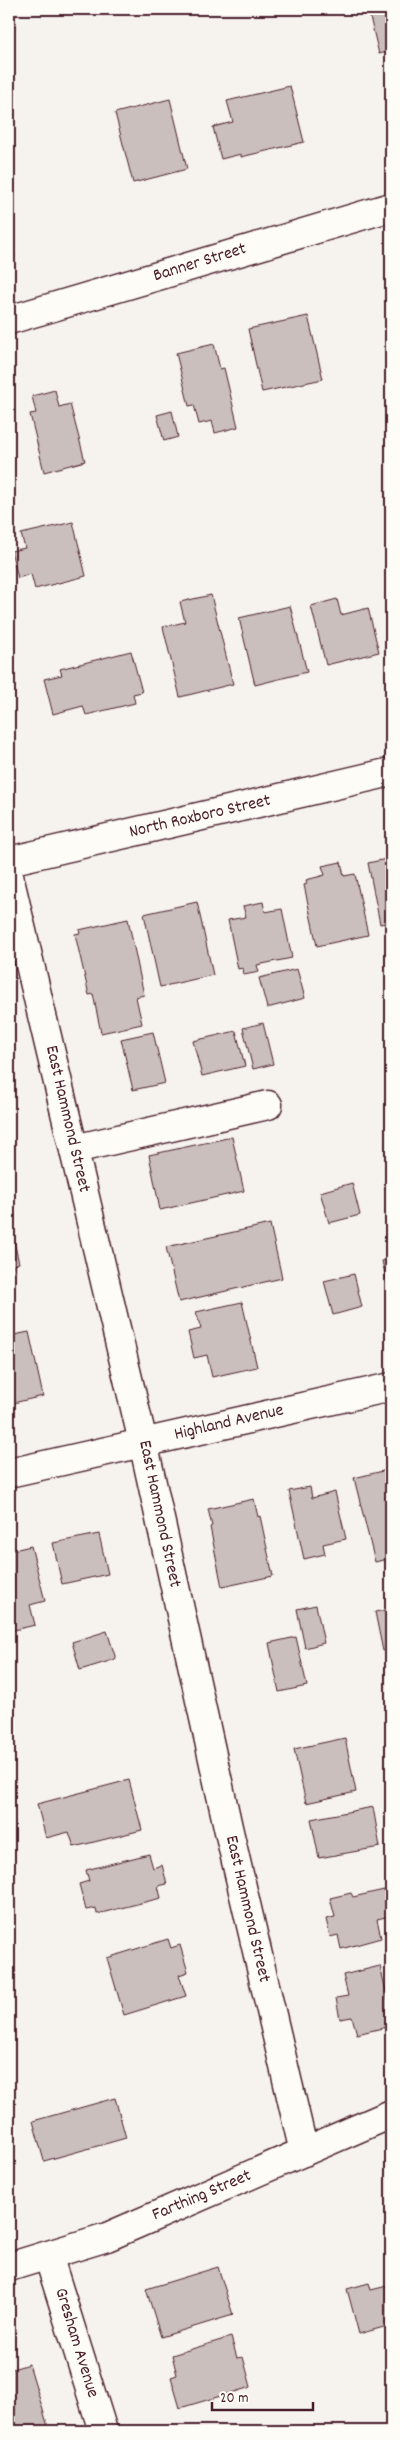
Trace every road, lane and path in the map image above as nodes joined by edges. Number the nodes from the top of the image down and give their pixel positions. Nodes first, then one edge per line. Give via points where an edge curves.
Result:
1 (391, 207) edge
2 (9, 320) edge
3 (391, 772) edge
4 (9, 861) edge
5 (9, 876) edge
6 (268, 1105) dead end
7 (74, 1149) junction
8 (391, 1387) edge
9 (143, 1442) junction
10 (9, 1473) edge
11 (391, 2114) edge
12 (304, 2152) junction
13 (48, 2255) junction
14 (9, 2267) edge
15 (103, 2431) edge

1 - 2 street, Banner Street
3 - 4 street, North Roxboro Street
5 - 7 street, East Hammond Street
6 - 7 street
7 - 9 street, East Hammond Street
8 - 9 street, Highland Avenue
9 - 10 street, Highland Avenue
9 - 12 street, East Hammond Street
11 - 12 street, Farthing Street
12 - 13 street, Farthing Street via 107,2237
13 - 14 street, Farthing Street
13 - 15 street, Gresham Avenue

